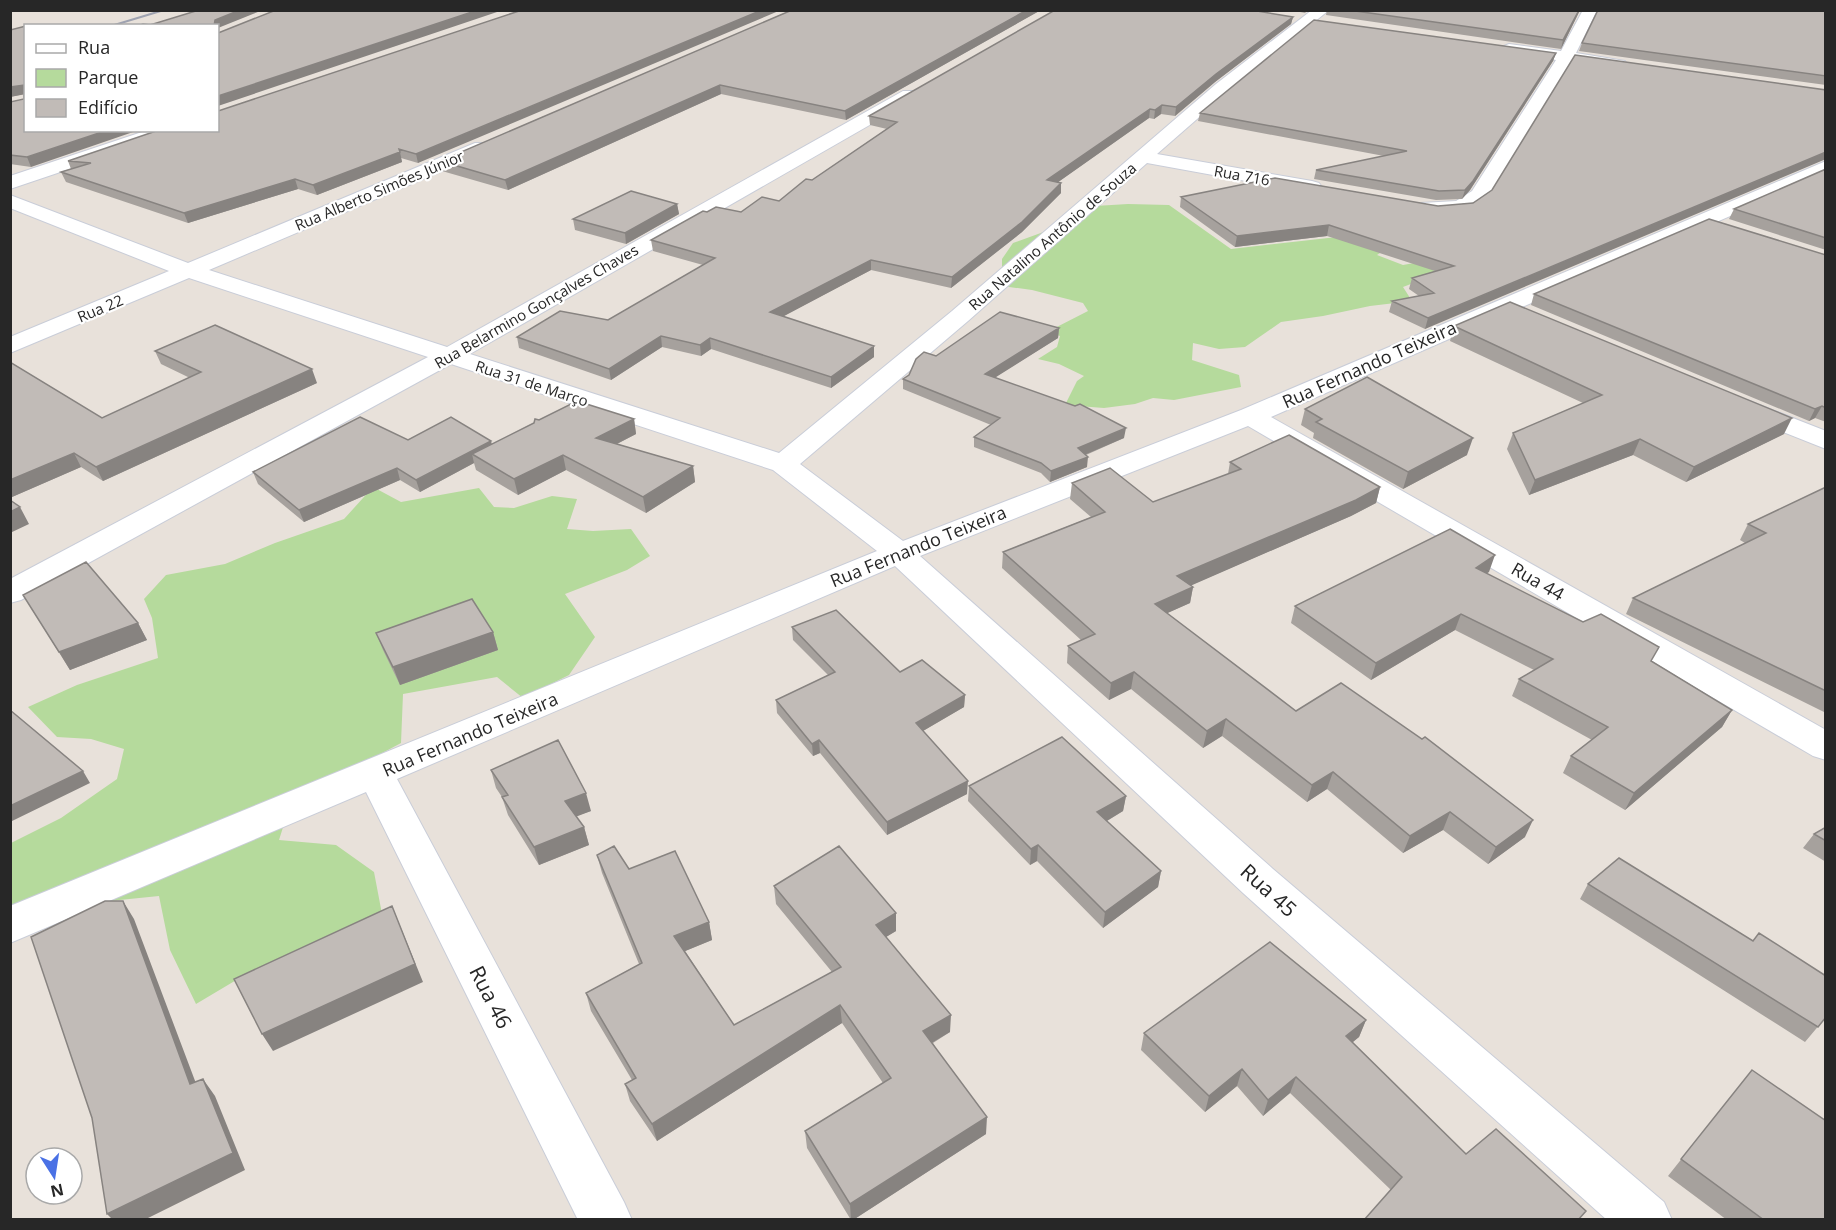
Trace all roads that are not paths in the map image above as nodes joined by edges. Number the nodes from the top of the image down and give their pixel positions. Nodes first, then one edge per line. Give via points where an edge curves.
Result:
1 (1590, 10) edge
2 (1314, 18) edge
3 (1496, 47) edge
4 (1566, 57) junction
5 (1636, 67) edge
6 (933, 81) edge
7 (161, 132) edge
8 (494, 142) edge
9 (1143, 158) junction
10 (1826, 167) edge
11 (10, 183) edge
12 (1336, 192) edge
13 (10, 201) edge
14 (1404, 204) edge
15 (1703, 219) junction
16 (1737, 230) edge
17 (189, 271) junction
18 (1504, 305) junction
19 (1536, 319) edge
20 (10, 346) edge
21 (448, 356) junction
22 (1729, 400) edge
23 (1250, 416) junction
24 (1826, 441) edge
25 (783, 464) junction
26 (899, 553) junction
27 (10, 593) edge
28 (1826, 747) edge
29 (376, 774) junction
30 (10, 925) edge
31 (606, 1220) edge
32 (1646, 1220) edge

1 - 4 street
2 - 9 street, Rua Natalino Antônio de Souza via 1222,88
3 - 4 street
4 - 5 street
4 - 14 street via 1470,205 1456,208
6 - 21 street, Rua Belarmino Gonçalves Chaves
7 - 11 street
8 - 17 street, Rua Alberto Simões Júnior
9 - 12 street, Rua 716
9 - 25 street, Rua Natalino Antônio de Souza
10 - 15 street, Rua Fernando Teixeira
13 - 17 street, Rua 31 de Março
15 - 16 street
15 - 18 street, Rua Fernando Teixeira
17 - 20 street, Rua 22
17 - 21 street, Rua 31 de Março
18 - 19 street
18 - 23 street, Rua Fernando Teixeira
21 - 25 street, Rua 31 de Março
21 - 27 street, Rua Belarmino Gonçalves Chaves
22 - 24 street
23 - 26 street, Rua Fernando Teixeira
23 - 28 street, Rua 44
25 - 26 street, Rua 31 de Março
26 - 29 street, Rua Fernando Teixeira
26 - 32 street, Rua 45 via 1258,881
29 - 30 street, Rua Fernando Teixeira
29 - 31 street, Rua 46

